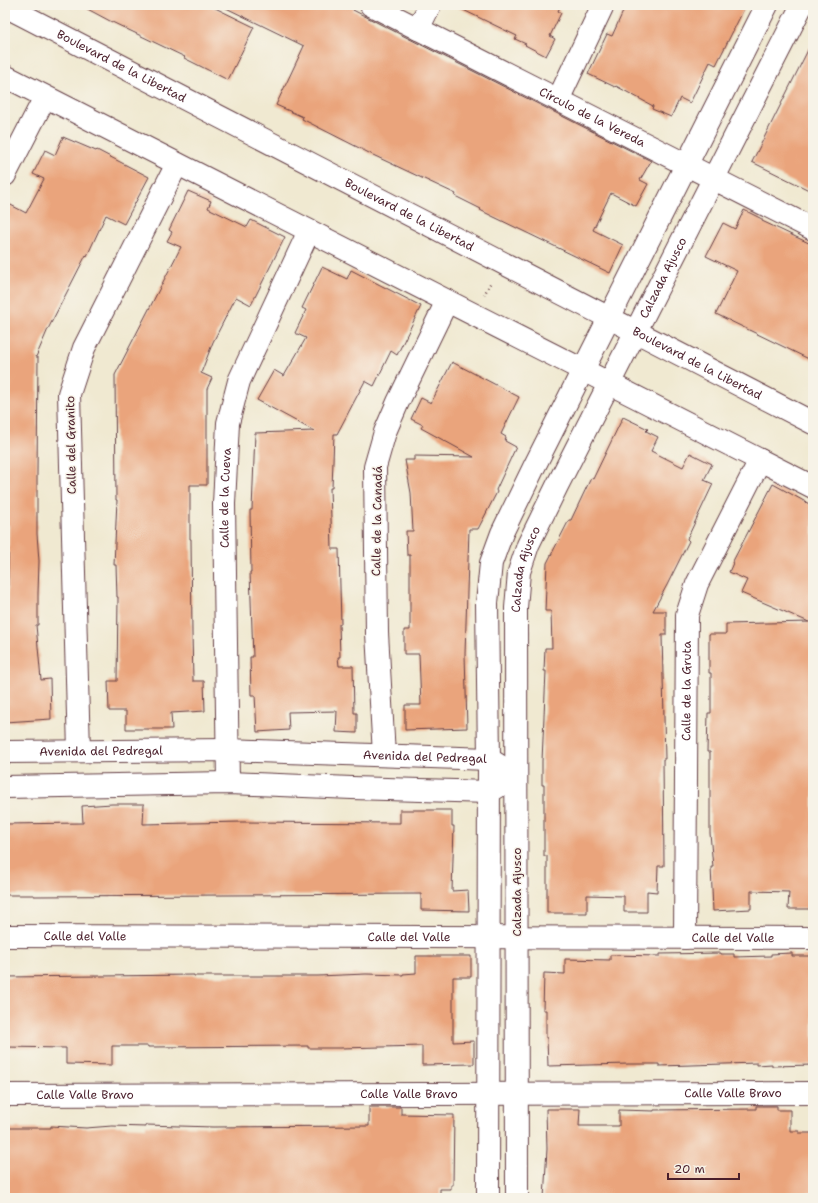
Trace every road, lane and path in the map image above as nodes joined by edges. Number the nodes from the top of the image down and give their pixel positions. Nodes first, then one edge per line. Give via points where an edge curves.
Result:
1 (372, 5) edge
2 (430, 5) edge
3 (603, 5) edge
4 (766, 5) edge
5 (802, 5) edge
6 (5, 6) edge
7 (418, 29) junction
8 (5, 76) edge
9 (45, 97) junction
10 (558, 100) junction
11 (177, 164) junction
12 (686, 164) junction
13 (5, 175) edge
14 (714, 179) junction
15 (813, 229) edge
16 (309, 231) junction
17 (501, 263) junction
18 (447, 301) junction
19 (474, 315) junction
20 (609, 317) junction
21 (636, 333) junction
22 (582, 370) junction
23 (610, 384) junction
24 (813, 423) edge
25 (760, 460) junction
26 (813, 487) edge
27 (228, 750) junction
28 (79, 751) junction
29 (5, 752) edge
30 (384, 755) junction
31 (490, 759) junction
32 (516, 776) junction
33 (228, 783) junction
34 (5, 787) edge
35 (489, 792) junction
36 (5, 936) edge
37 (488, 937) junction
38 (517, 937) junction
39 (685, 938) junction
40 (813, 938) edge
41 (813, 1093) edge
42 (488, 1094) junction
43 (516, 1094) junction
44 (5, 1095) edge
45 (488, 1198) edge
46 (517, 1198) edge

1 - 7 street, Círculo de la Vereda
2 - 7 street
3 - 10 street
4 - 12 street
5 - 14 street, Calzada Ajusco
6 - 17 street, Boulevard de la Libertad
7 - 10 street, Círculo de la Vereda
8 - 9 street
9 - 11 street
9 - 13 street
10 - 12 street, Círculo de la Vereda
11 - 16 street
11 - 28 street, Calle del Granito via 84,348 69,394
12 - 14 street, Círculo de la Vereda
12 - 20 street
14 - 15 street, Círculo de la Vereda
14 - 21 street, Calzada Ajusco
16 - 18 street
16 - 27 street, Calle de la Cueva via 239,381 228,423 224,504
17 - 19 path
17 - 20 street, Boulevard de la Libertad
18 - 19 street
18 - 30 street, Calle de la Canadá via 395,408 375,466 377,633
19 - 22 street
20 - 21 street, Boulevard de la Libertad
20 - 22 street
21 - 23 street, Calzada Ajusco
21 - 24 street, Boulevard de la Libertad
22 - 23 street
22 - 31 street via 505,527 491,563 487,603
23 - 25 street
23 - 32 street, Calzada Ajusco via 528,545 519,572 516,608
25 - 26 street
25 - 39 street, Calle de la Gruta via 697,584 687,616
27 - 28 street, Avenida del Pedregal
27 - 30 street, Avenida del Pedregal
27 - 33 street, Calle de la Cueva
28 - 29 street, Avenida del Pedregal
30 - 31 street, Avenida del Pedregal
31 - 32 street, Avenida del Pedregal
31 - 35 street
32 - 35 street
32 - 38 street, Calzada Ajusco
33 - 34 street
33 - 35 street
35 - 37 street
36 - 37 street, Calle del Valle
37 - 38 street, Calle del Valle
37 - 42 street
38 - 39 street, Calle del Valle
38 - 43 street, Calzada Ajusco
39 - 40 street, Calle del Valle
41 - 43 street, Calle Valle Bravo
42 - 43 street, Calle Valle Bravo
42 - 44 street, Calle Valle Bravo
42 - 45 street
43 - 46 street, Calzada Ajusco

